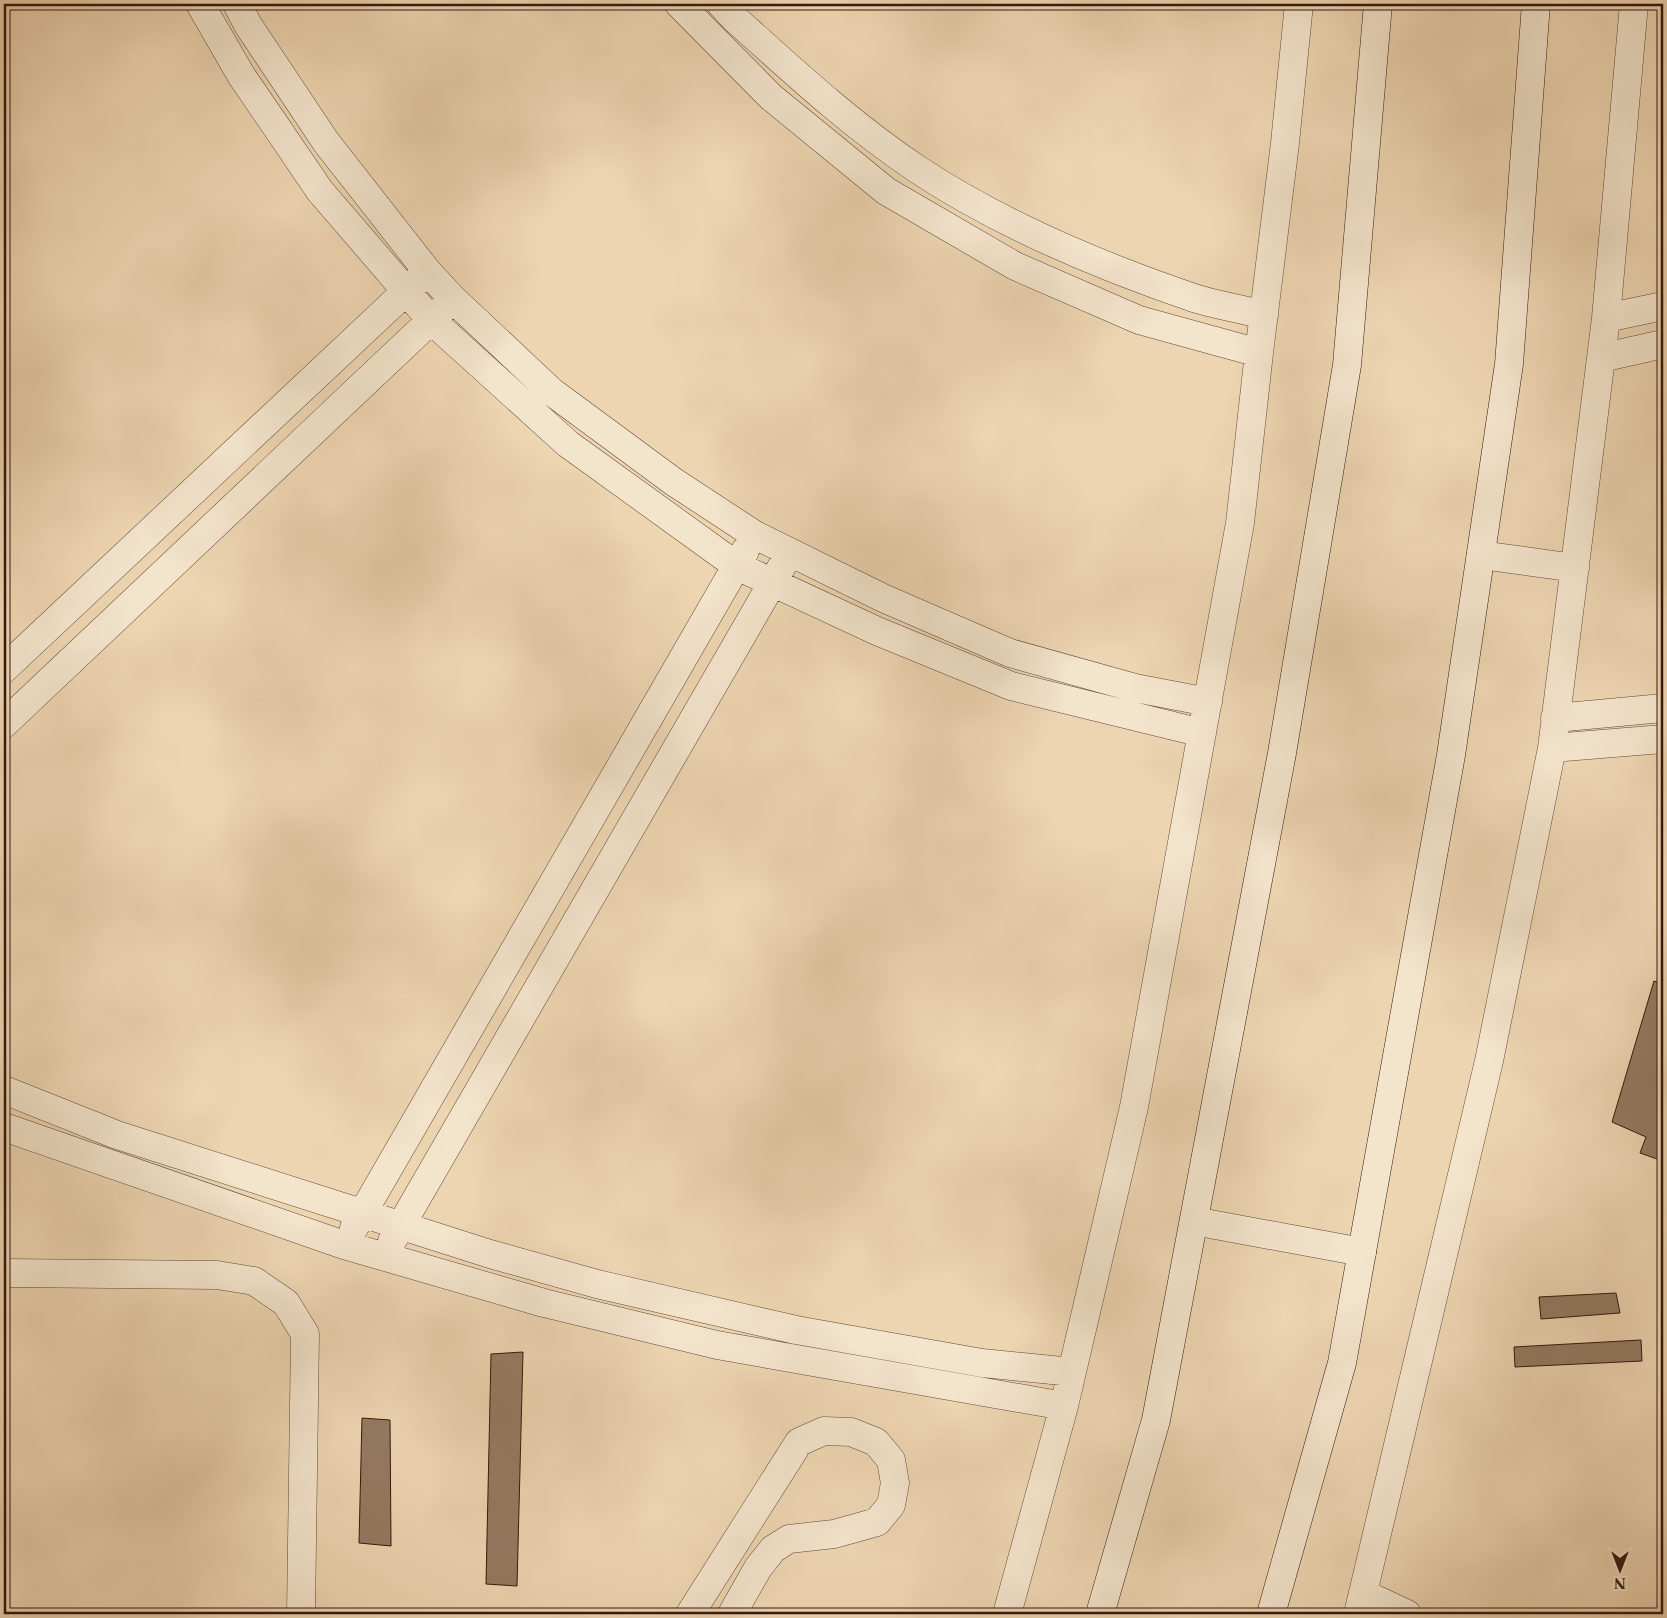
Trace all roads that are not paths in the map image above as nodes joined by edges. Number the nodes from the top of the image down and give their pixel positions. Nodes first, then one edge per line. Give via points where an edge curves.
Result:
1 (200, 4) edge
2 (237, 4) edge
3 (679, 4) edge
4 (721, 4) edge
5 (1299, 4) edge
6 (1378, 4) edge
7 (1536, 4) edge
8 (1634, 4) edge
9 (427, 271) junction
10 (406, 292) junction
11 (453, 299) junction
12 (1663, 306) edge
13 (1264, 314) junction
14 (1606, 318) junction
15 (431, 320) junction
16 (1663, 344) edge
17 (1259, 353) junction
18 (1601, 358) junction
19 (755, 535) junction
20 (790, 552) junction
21 (1481, 555) junction
22 (737, 566) junction
23 (1575, 568) junction
24 (774, 583) junction
25 (4, 670) edge
26 (1208, 702) junction
27 (1663, 708) edge
28 (1555, 718) junction
29 (4, 724) edge
30 (1202, 733) junction
31 (1663, 739) edge
32 (1552, 748) junction
33 (4, 1090) edge
34 (4, 1127) edge
35 (362, 1214) junction
36 (1194, 1221) junction
37 (400, 1226) junction
38 (344, 1245) junction
39 (1362, 1252) junction
40 (384, 1256) junction
41 (4, 1273) edge
42 (1072, 1372) junction
43 (1064, 1406) junction
44 (1361, 1604) edge
45 (301, 1614) edge
46 (690, 1614) edge
47 (732, 1614) edge
48 (1007, 1614) edge
49 (1100, 1614) edge
50 (1271, 1614) edge
51 (1407, 1614) edge

1 - 10 street via 241,75 320,191
2 - 9 street via 326,142
3 - 17 street via 771,97 886,191 1015,266 1086,297 1139,320
4 - 13 street via 823,99 917,169 1004,221 1195,298
5 - 13 street
6 - 36 street via 1347,365 1282,753
7 - 21 street via 1510,364
8 - 14 street
9 - 10 street
9 - 11 street
10 - 15 street
10 - 25 street
11 - 15 street
11 - 19 street via 552,392 674,482
12 - 14 street
13 - 17 street
14 - 18 street
15 - 22 street via 568,444
15 - 29 street
16 - 18 street
17 - 26 street via 1240,523
18 - 23 street
19 - 20 street
19 - 22 street
20 - 24 street
20 - 26 street via 883,598 1010,653 1135,688
21 - 23 street
21 - 39 street via 1451,755
22 - 24 street
22 - 35 street
23 - 28 street
24 - 30 street via 877,631 1011,686
24 - 37 street
26 - 30 street
27 - 28 street
28 - 32 street
30 - 42 street via 1134,1107
31 - 32 street
32 - 44 street via 1489,1061
33 - 35 street via 117,1135
34 - 38 street
35 - 37 street
35 - 38 street
36 - 39 street
36 - 49 street via 1156,1420
37 - 40 street
37 - 42 street via 598,1284 796,1330 982,1363
38 - 40 street
39 - 50 street via 1342,1363
40 - 43 street via 544,1303 717,1345
41 - 45 street via 217,1275 254,1281 286,1303 305,1334
42 - 43 street
43 - 48 street
44 - 51 street
46 - 47 street via 799,1442 824,1431 851,1432 876,1442 891,1460 895,1482 891,1505 877,1522 834,1534 788,1539 773,1549 758,1568

